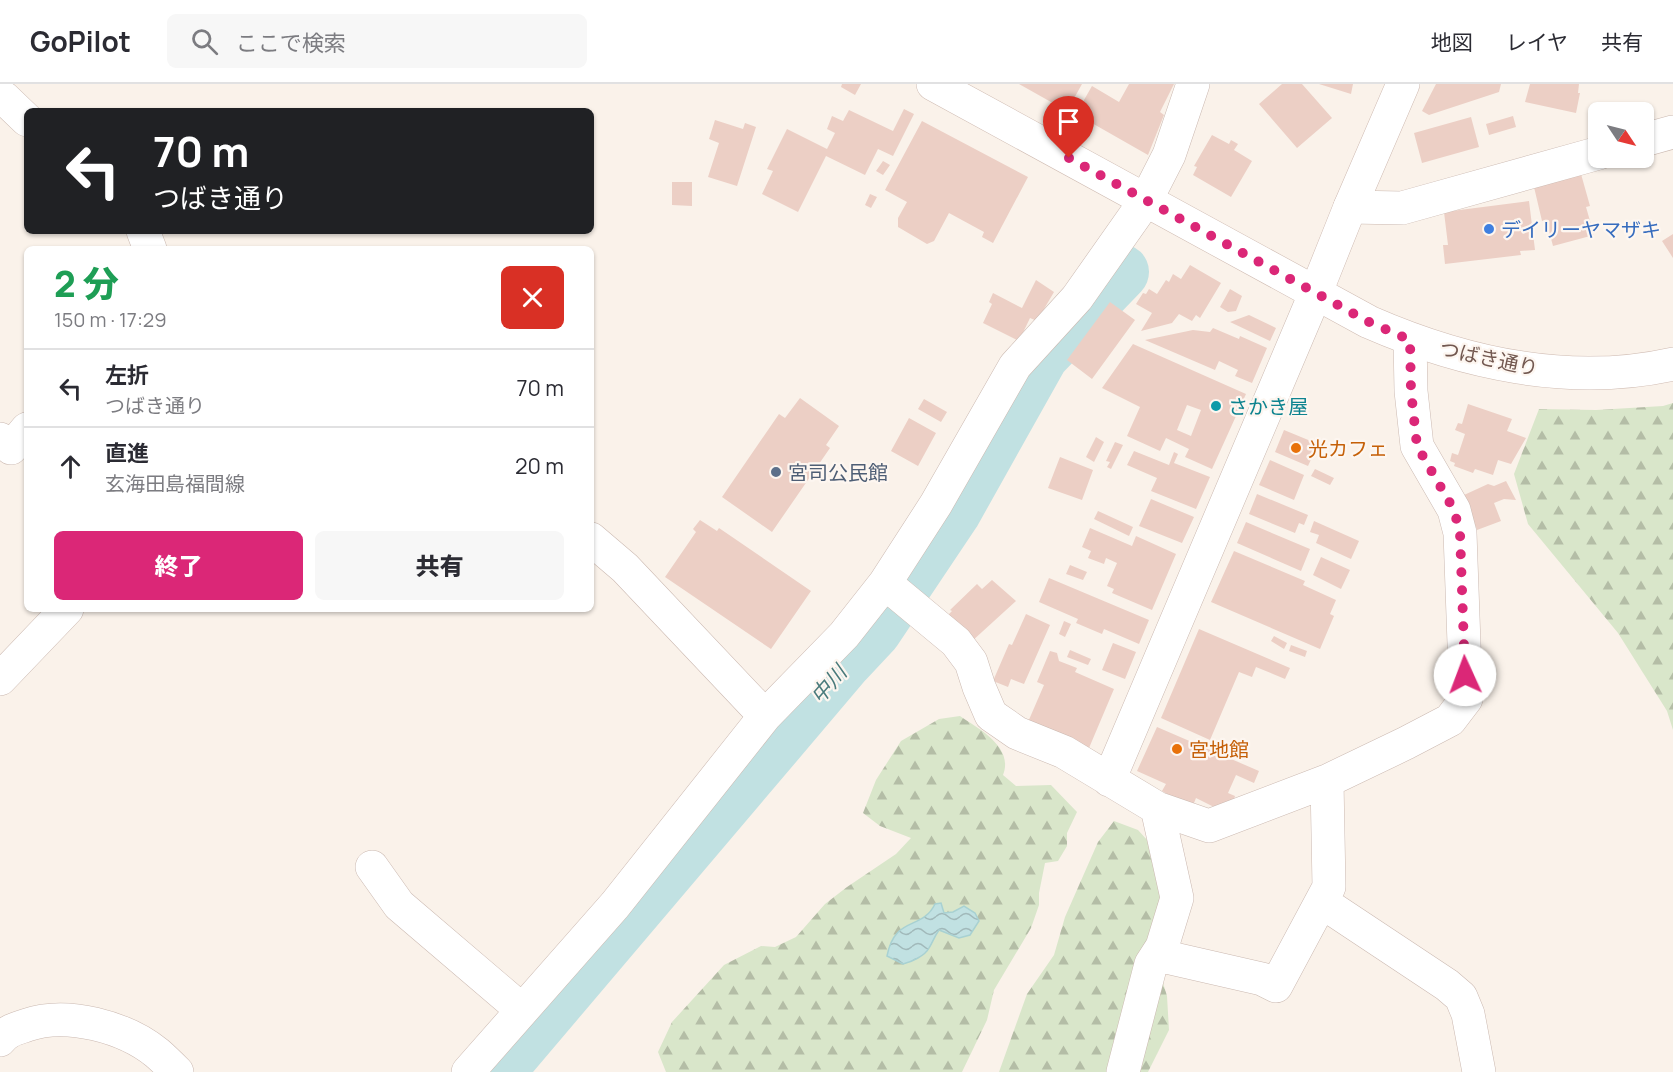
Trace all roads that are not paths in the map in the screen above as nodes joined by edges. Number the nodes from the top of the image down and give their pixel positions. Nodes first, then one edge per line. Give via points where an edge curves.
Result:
1 (933, 84) edge
2 (1193, 84) edge
3 (1403, 84) edge
4 (0, 96) edge
5 (24, 117) edge
6 (1673, 132) edge
7 (1654, 137) edge
8 (1588, 156) edge
9 (1146, 200) junction
10 (1350, 207) junction
11 (1316, 292) junction
12 (1410, 340) junction
13 (1673, 364) edge
14 (24, 433) edge
15 (0, 439) edge
16 (594, 542) edge
17 (885, 583) junction
18 (64, 612) edge
19 (0, 679) edge
20 (765, 716) junction
21 (1109, 780) junction
22 (1327, 781) junction
23 (1157, 808) junction
24 (372, 867) dead end
25 (1322, 902) junction
26 (1157, 955) junction
27 (522, 1011) junction
28 (0, 1040) edge
29 (177, 1072) edge
30 (468, 1072) edge
31 (1123, 1072) edge
32 (1479, 1072) edge

1 - 9 street, つばき通り
2 - 9 street via 1169,155
3 - 10 street
4 - 5 street
6 - 7 street
8 - 10 street via 1402,208
9 - 11 street, つばき通り
9 - 17 street via 1077,298 1016,366
10 - 11 street
11 - 12 street, つばき通り
11 - 21 street
12 - 13 street, つばき通り via 1458,355 1535,370 1600,372
12 - 22 street via 1417,446 1454,510 1460,533 1466,699 1450,720
14 - 15 street via 11,448
16 - 20 street via 625,568
17 - 20 street via 843,635
17 - 21 street via 956,642 971,662 991,715 1017,733 1064,752
18 - 19 street
20 - 27 street via 615,905
21 - 23 street
22 - 23 street via 1209,826
22 - 25 street via 1329,887
23 - 26 street via 1177,897
24 - 27 street via 399,905
25 - 26 street via 1276,986 1262,979
25 - 32 street via 1461,998 1468,1014
26 - 31 street via 1151,964
27 - 30 street
28 - 29 street via 6,1032 42,1020 91,1022 125,1034 156,1052

